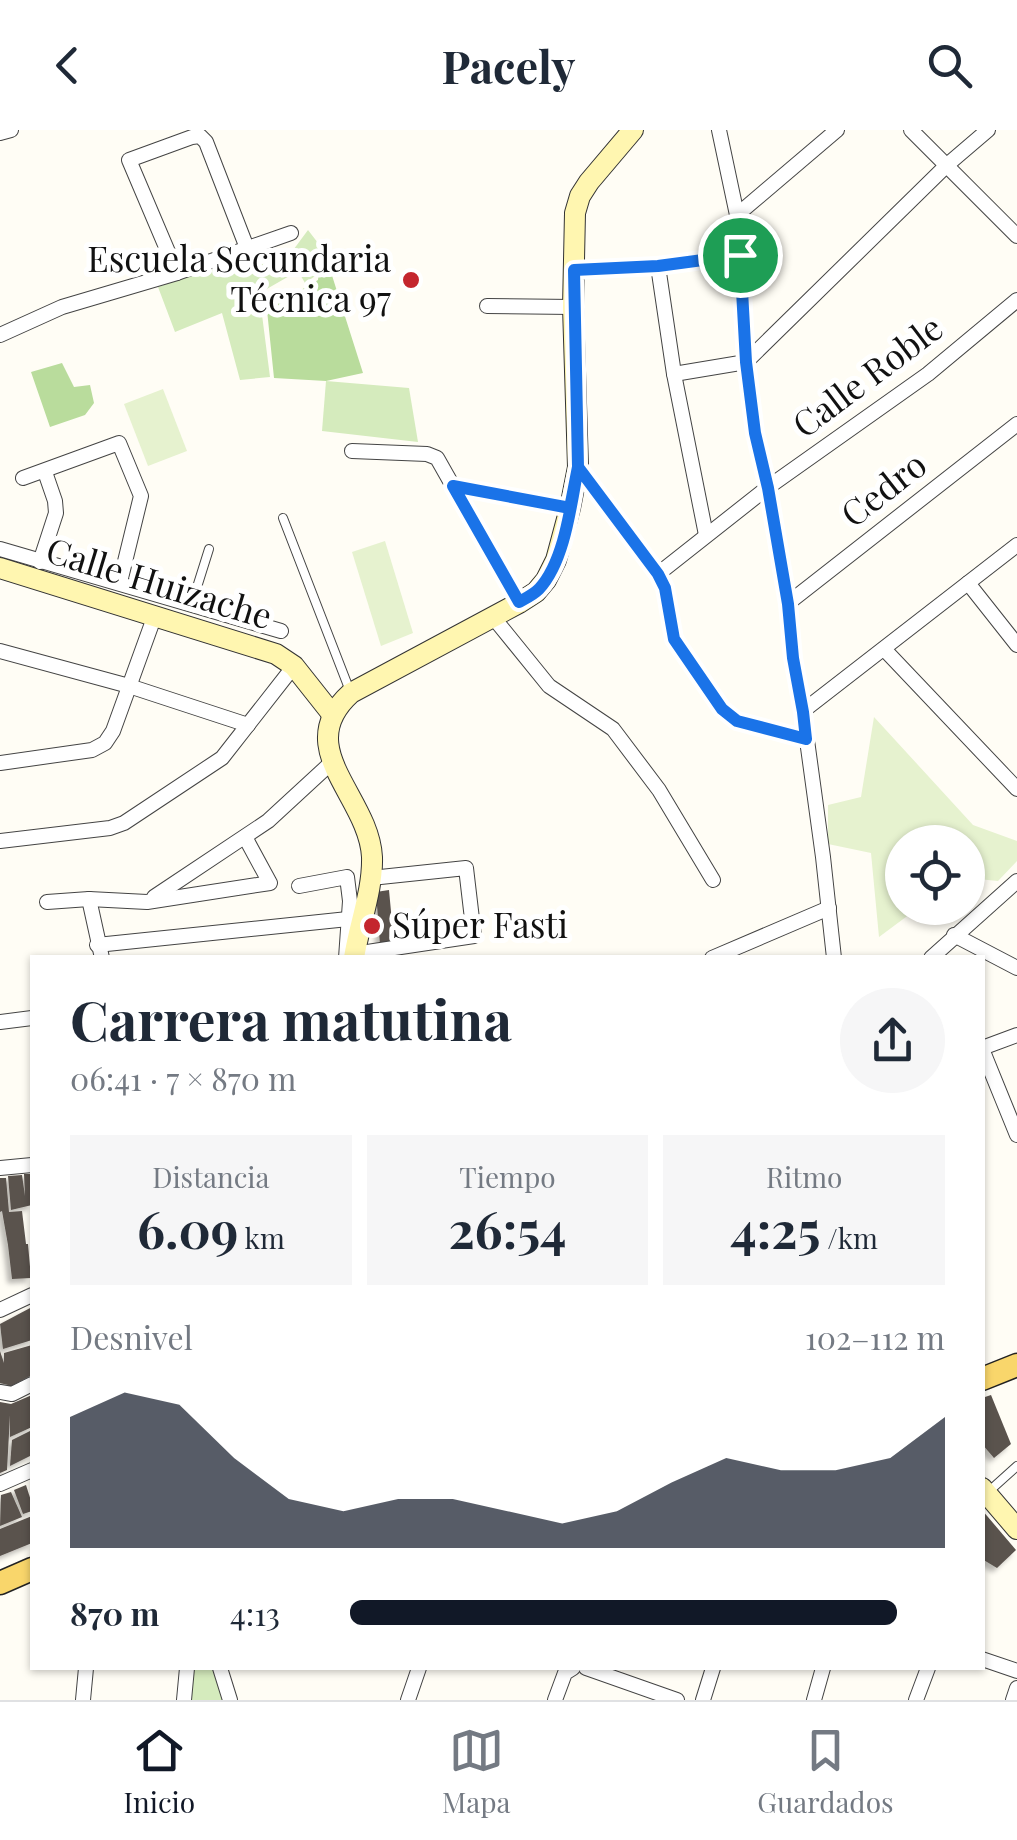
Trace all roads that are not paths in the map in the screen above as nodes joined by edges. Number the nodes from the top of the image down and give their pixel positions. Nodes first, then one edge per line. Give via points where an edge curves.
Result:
1 (11, 130) edge
2 (634, 130) edge
3 (719, 130) edge
4 (837, 130) edge
5 (911, 130) edge
6 (988, 130) edge
7 (0, 133) edge
8 (947, 165) junction
9 (737, 215) junction
10 (1016, 232) edge
11 (290, 234) dead end
12 (248, 248) junction
13 (740, 255) junction
14 (658, 266) junction
15 (574, 270) junction
16 (178, 273) junction
17 (1017, 300) edge
18 (487, 306) dead end
19 (573, 308) junction
20 (0, 335) edge
21 (746, 362) junction
22 (674, 374) junction
23 (1017, 424) edge
24 (352, 451) dead end
25 (578, 467) junction
26 (44, 472) junction
27 (23, 478) dead end
28 (453, 486) junction
29 (768, 488) junction
30 (570, 508) junction
31 (283, 518) dead end
32 (706, 535) junction
33 (1017, 545) edge
34 (0, 548) edge
35 (209, 549) dead end
36 (40, 562) junction
37 (0, 568) edge
38 (658, 574) junction
39 (120, 582) junction
40 (968, 583) junction
41 (243, 599) dead end
42 (519, 602) junction
43 (192, 603) junction
44 (788, 604) junction
45 (154, 615) junction
46 (233, 616) junction
47 (493, 617) junction
48 (282, 631) dead end
49 (1017, 645) edge
50 (884, 649) junction
51 (0, 651) edge
52 (294, 666) junction
53 (130, 686) junction
54 (351, 693) junction
55 (803, 712) junction
56 (332, 714) junction
57 (248, 725) junction
58 (806, 739) junction
59 (332, 762) junction
60 (0, 763) edge
61 (1017, 789) edge
62 (244, 837) junction
63 (0, 841) edge
64 (371, 878) junction
65 (713, 880) dead end
66 (1017, 882) edge
67 (300, 886) dead end
68 (89, 899) junction
69 (48, 902) dead end
70 (147, 902) junction
71 (828, 908) junction
72 (348, 919) junction
73 (954, 935) junction
74 (100, 952) edge
75 (351, 955) edge
76 (351, 955) edge
77 (357, 955) edge
78 (719, 955) edge
79 (834, 955) edge
80 (934, 955) edge
81 (1017, 968) edge
82 (30, 1018) edge
83 (0, 1022) edge
84 (985, 1033) edge
85 (1017, 1035) edge
86 (1001, 1041) junction
87 (985, 1047) edge
88 (985, 1055) edge
89 (1017, 1135) edge
90 (30, 1165) edge
91 (0, 1168) edge
92 (30, 1296) edge
93 (0, 1310) edge
94 (1017, 1365) edge
95 (985, 1378) edge
96 (30, 1385) edge
97 (0, 1392) edge
98 (1017, 1466) edge
99 (30, 1471) edge
100 (0, 1484) edge
101 (985, 1494) edge
102 (985, 1496) edge
103 (1017, 1529) edge
104 (30, 1555) edge
105 (0, 1568) edge
106 (30, 1570) edge
107 (0, 1583) edge
108 (985, 1660) edge
109 (86, 1670) edge
110 (186, 1670) edge
111 (221, 1670) edge
112 (419, 1670) edge
113 (570, 1670) edge
114 (592, 1670) edge
115 (713, 1670) edge
116 (822, 1670) edge
117 (927, 1670) edge
118 (1017, 1671) edge
119 (1017, 1688) edge
120 (83, 1700) edge
121 (184, 1700) edge
122 (230, 1700) edge
123 (408, 1700) edge
124 (555, 1700) edge
125 (678, 1700) edge
126 (704, 1700) edge
127 (814, 1700) edge
128 (916, 1700) edge
129 (1013, 1700) edge

1 - 7 street
2 - 15 main road via 580,196
3 - 9 street
4 - 9 street
5 - 8 street
6 - 8 street
8 - 10 street
8 - 21 street
9 - 13 street
11 - 12 street
12 - 16 street
12 - 16 street via 200,136 129,160
13 - 14 street
13 - 21 street
14 - 15 street
14 - 22 street
15 - 19 main road
16 - 20 street via 62,308
17 - 29 street, Calle Roble via 928,374
18 - 19 street
19 - 25 main road
21 - 22 street
21 - 29 street
22 - 32 street
23 - 44 street, Cedro
24 - 28 street via 427,454 437,458
25 - 30 main road
25 - 38 street
26 - 27 street
26 - 36 street via 56,513
26 - 39 street via 119,443 141,496
28 - 30 street
28 - 42 street
29 - 32 street, Calle Roble
29 - 44 street
30 - 42 main road via 546,580
31 - 54 lane
32 - 38 street, Calle Roble
33 - 40 street
34 - 36 street, Calle Huizache
35 - 43 lane
36 - 39 street, Calle Huizache
37 - 45 main road, Calle Huizache
38 - 58 street via 674,639 722,709 737,721
39 - 43 street, Calle Huizache
40 - 49 street
40 - 50 street
41 - 46 lane
42 - 47 main road
43 - 46 street, Calle Huizache
44 - 55 street
45 - 52 main road, Calle Huizache via 276,654
45 - 53 street
46 - 48 street, Calle Huizache
47 - 54 main road
47 - 65 street via 550,686 613,729
50 - 55 street
50 - 61 street
51 - 53 street
52 - 56 main road, Calle Huizache
52 - 57 street
53 - 57 street
53 - 60 street via 113,731 99,747
54 - 56 main road
55 - 58 street
56 - 59 main road
57 - 63 street via 222,758 124,823
58 - 71 street
59 - 62 street
59 - 64 main road via 366,828
62 - 70 street
62 - 70 street via 270,883
64 - 75 main road
64 - 77 street via 466,868 474,936
66 - 73 street
67 - 72 street via 348,877
68 - 69 street
68 - 70 street
68 - 74 street
71 - 78 street
71 - 79 street
72 - 74 street
72 - 76 street
73 - 80 street
73 - 81 street
82 - 83 street
84 - 86 street
85 - 86 street
86 - 87 street
88 - 89 street
90 - 91 street
92 - 93 street
94 - 95 main road
96 - 97 street
98 - 101 lane
99 - 100 street
102 - 103 main road
104 - 105 main road
106 - 107 main road
108 - 118 street
109 - 120 street
110 - 121 street
111 - 122 street
112 - 123 street
113 - 124 street
114 - 125 street
115 - 126 street
116 - 127 street
117 - 128 street
119 - 129 street

